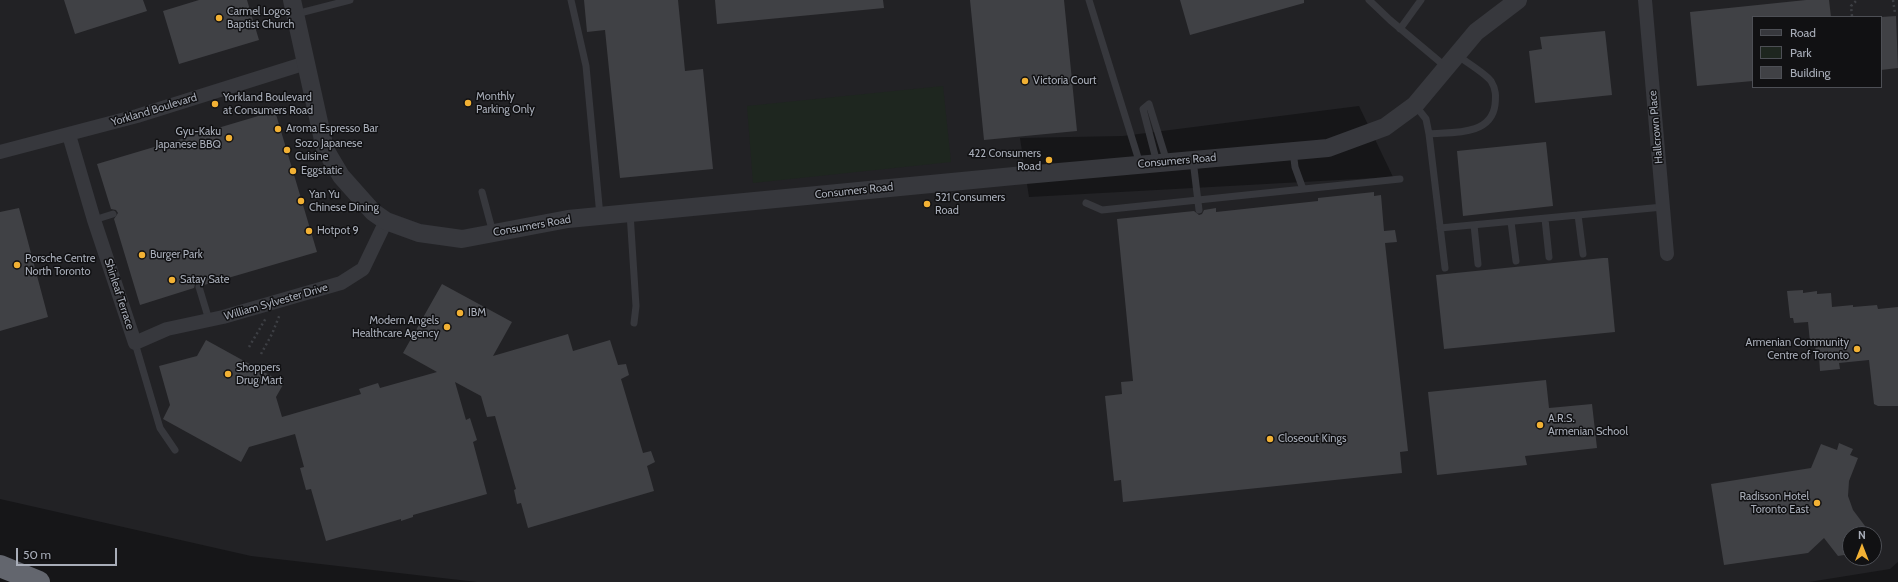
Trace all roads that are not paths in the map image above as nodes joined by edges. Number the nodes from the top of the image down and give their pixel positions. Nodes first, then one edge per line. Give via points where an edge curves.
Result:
1 (350, 0) edge
2 (571, 0) edge
3 (1089, 0) edge
4 (1369, 0) edge
5 (1421, 0) edge
6 (1518, 0) edge
7 (1645, 0) edge
8 (294, 7) edge
9 (1400, 29) junction
10 (1452, 61) junction
11 (306, 63) junction
12 (1415, 105) junction
13 (1429, 134) junction
14 (69, 135) junction
15 (1293, 151) junction
16 (0, 152) edge
17 (1193, 160) junction
18 (1155, 163) junction
19 (1400, 179) dead end
20 (1303, 189) junction
21 (482, 192) dead end
22 (1198, 200) junction
23 (1086, 203) dead end
24 (1663, 208) junction
25 (1199, 210) dead end
26 (630, 213) junction
27 (113, 214) dead end
28 (1578, 215) junction
29 (600, 216) junction
30 (1545, 218) junction
31 (94, 220) junction
32 (386, 221) junction
33 (1511, 222) junction
34 (1474, 225) junction
35 (1440, 228) junction
36 (493, 233) junction
37 (1583, 254) dead end
38 (1667, 254) dead end
39 (1549, 257) dead end
40 (1516, 261) dead end
41 (1478, 264) dead end
42 (1445, 268) dead end
43 (199, 287) dead end
44 (209, 320) junction
45 (634, 322) dead end
46 (135, 343) junction
47 (175, 450) dead end
48 (0, 566) edge
49 (39, 582) edge

1 - 8 lane
2 - 29 lane via 586,66
3 - 18 lane
4 - 9 lane
5 - 9 lane
6 - 10 street, Consumers Road via 1476,32
7 - 24 street, Hallcrown Place
8 - 11 street, Consumers Road
9 - 10 lane
10 - 12 street, Consumers Road
10 - 13 lane via 1490,80 1495,89 1494,111 1488,122 1470,131
11 - 14 street, Yorkland Boulevard
11 - 32 street, Consumers Road via 325,149 341,176 358,197
12 - 13 lane via 1426,120
12 - 15 street, Consumers Road via 1385,127 1328,148
13 - 35 lane
14 - 16 street, Yorkland Boulevard
14 - 31 street, Shinleaf Terrace
15 - 17 street, Consumers Road
15 - 20 lane via 1295,167
17 - 18 street, Consumers Road
17 - 22 lane
18 - 18 lane via 1149,104 1143,109
18 - 26 street, Consumers Road
19 - 20 lane
20 - 22 lane
21 - 36 lane
22 - 23 lane via 1102,210
22 - 25 lane
24 - 28 lane
24 - 38 street, Hallcrown Place
26 - 29 street, Consumers Road
26 - 45 lane via 636,306
27 - 31 lane
28 - 30 lane
28 - 37 lane
29 - 36 street, Consumers Road via 568,219
30 - 33 lane
30 - 39 lane
31 - 46 street, Shinleaf Terrace
32 - 36 street, Consumers Road via 419,233 462,239
32 - 44 street, William Sylvester Drive via 363,269 341,283
33 - 34 lane
33 - 40 lane
34 - 35 lane
34 - 41 lane
35 - 42 lane
43 - 44 lane
44 - 46 street, William Sylvester Drive via 167,330
46 - 47 lane, Shinleaf Terrace via 160,428
48 - 49 highway

